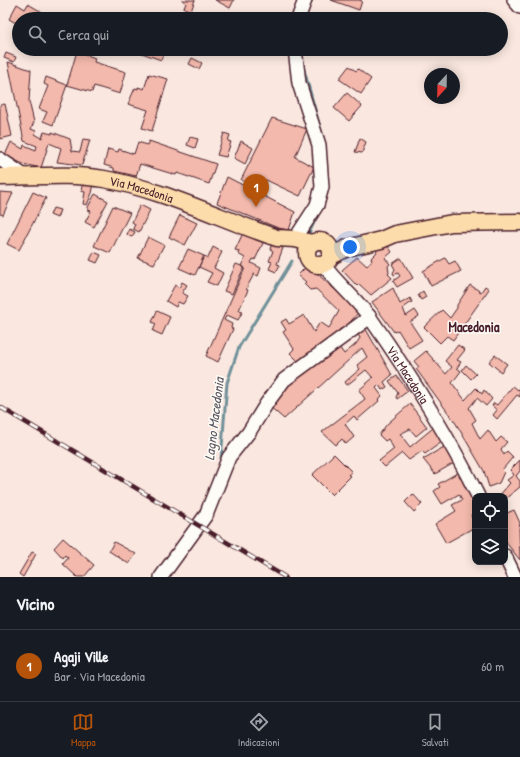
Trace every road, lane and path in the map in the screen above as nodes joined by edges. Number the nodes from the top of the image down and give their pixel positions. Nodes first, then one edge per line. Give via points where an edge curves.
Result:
1 (305, 0) edge
2 (514, 0) edge
3 (520, 7) edge
4 (301, 12) edge
5 (296, 56) edge
6 (0, 158) edge
7 (0, 177) edge
8 (26, 177) junction
9 (520, 222) edge
10 (277, 238) junction
11 (295, 239) junction
12 (320, 253) junction
13 (370, 317) junction
14 (476, 493) edge
15 (508, 562) edge
16 (160, 577) edge
17 (515, 577) edge

1 - 4 street
2 - 3 street
5 - 11 street via 299,83 319,145 322,186 317,205
6 - 8 street
7 - 8 main road, Via Macedonia
8 - 10 main road, Via Macedonia via 74,176 104,179 170,198
9 - 12 main road via 452,223 395,234 377,232
10 - 11 main road, Via Macedonia
10 - 12 main road, Via Macedonia via 287,247
11 - 12 main road, Via Macedonia
12 - 13 street, Via Macedonia via 332,278
13 - 14 street, Via Macedonia via 456,454
13 - 16 street via 284,380 229,457 206,515
15 - 17 street

